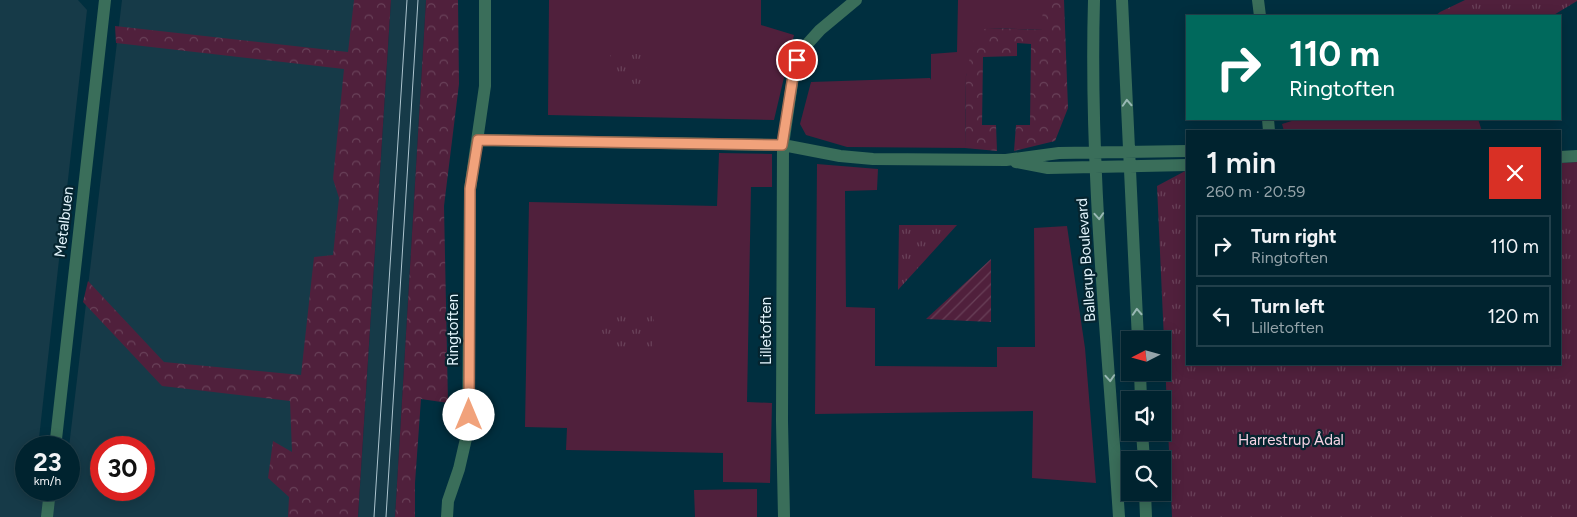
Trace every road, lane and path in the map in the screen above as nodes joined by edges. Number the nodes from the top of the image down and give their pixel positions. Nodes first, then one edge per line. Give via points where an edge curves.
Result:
1 (105, 0) edge
2 (485, 0) edge
3 (856, 0) edge
4 (1094, 0) edge
5 (1122, 0) edge
6 (1258, 0) edge
7 (1260, 15) edge
8 (478, 140) junction
9 (782, 145) junction
10 (1186, 151) edge
11 (1096, 152) junction
12 (1130, 152) junction
13 (1577, 156) edge
14 (1561, 157) edge
15 (1006, 160) junction
16 (1186, 165) edge
17 (1131, 167) junction
18 (1096, 168) junction
19 (1138, 331) edge
20 (56, 436) edge
21 (49, 501) edge
22 (1145, 501) edge
23 (47, 517) edge
24 (447, 517) edge
25 (784, 517) edge
26 (1119, 517) edge
27 (1146, 517) edge

1 - 20 street, Metalbuen
2 - 8 street, Ringtoften via 485,86
3 - 9 street, Lilletoften via 801,51 794,70
4 - 11 street, Ballerup Boulevard
12 -> 5 street
6 - 7 street
8 - 9 street
8 - 24 street, Ringtoften via 470,189 468,430 448,501
9 - 15 street via 874,159
9 - 25 street, Lilletoften
10 - 12 street
11 - 12 street
11 - 15 street
11 - 18 street, Ballerup Boulevard
12 - 17 street
13 - 14 street
15 - 18 street via 1048,168
16 - 17 street
17 - 18 street
19 -> 17 street
18 -> 26 street, Ballerup Boulevard
21 - 23 street
22 - 27 street

